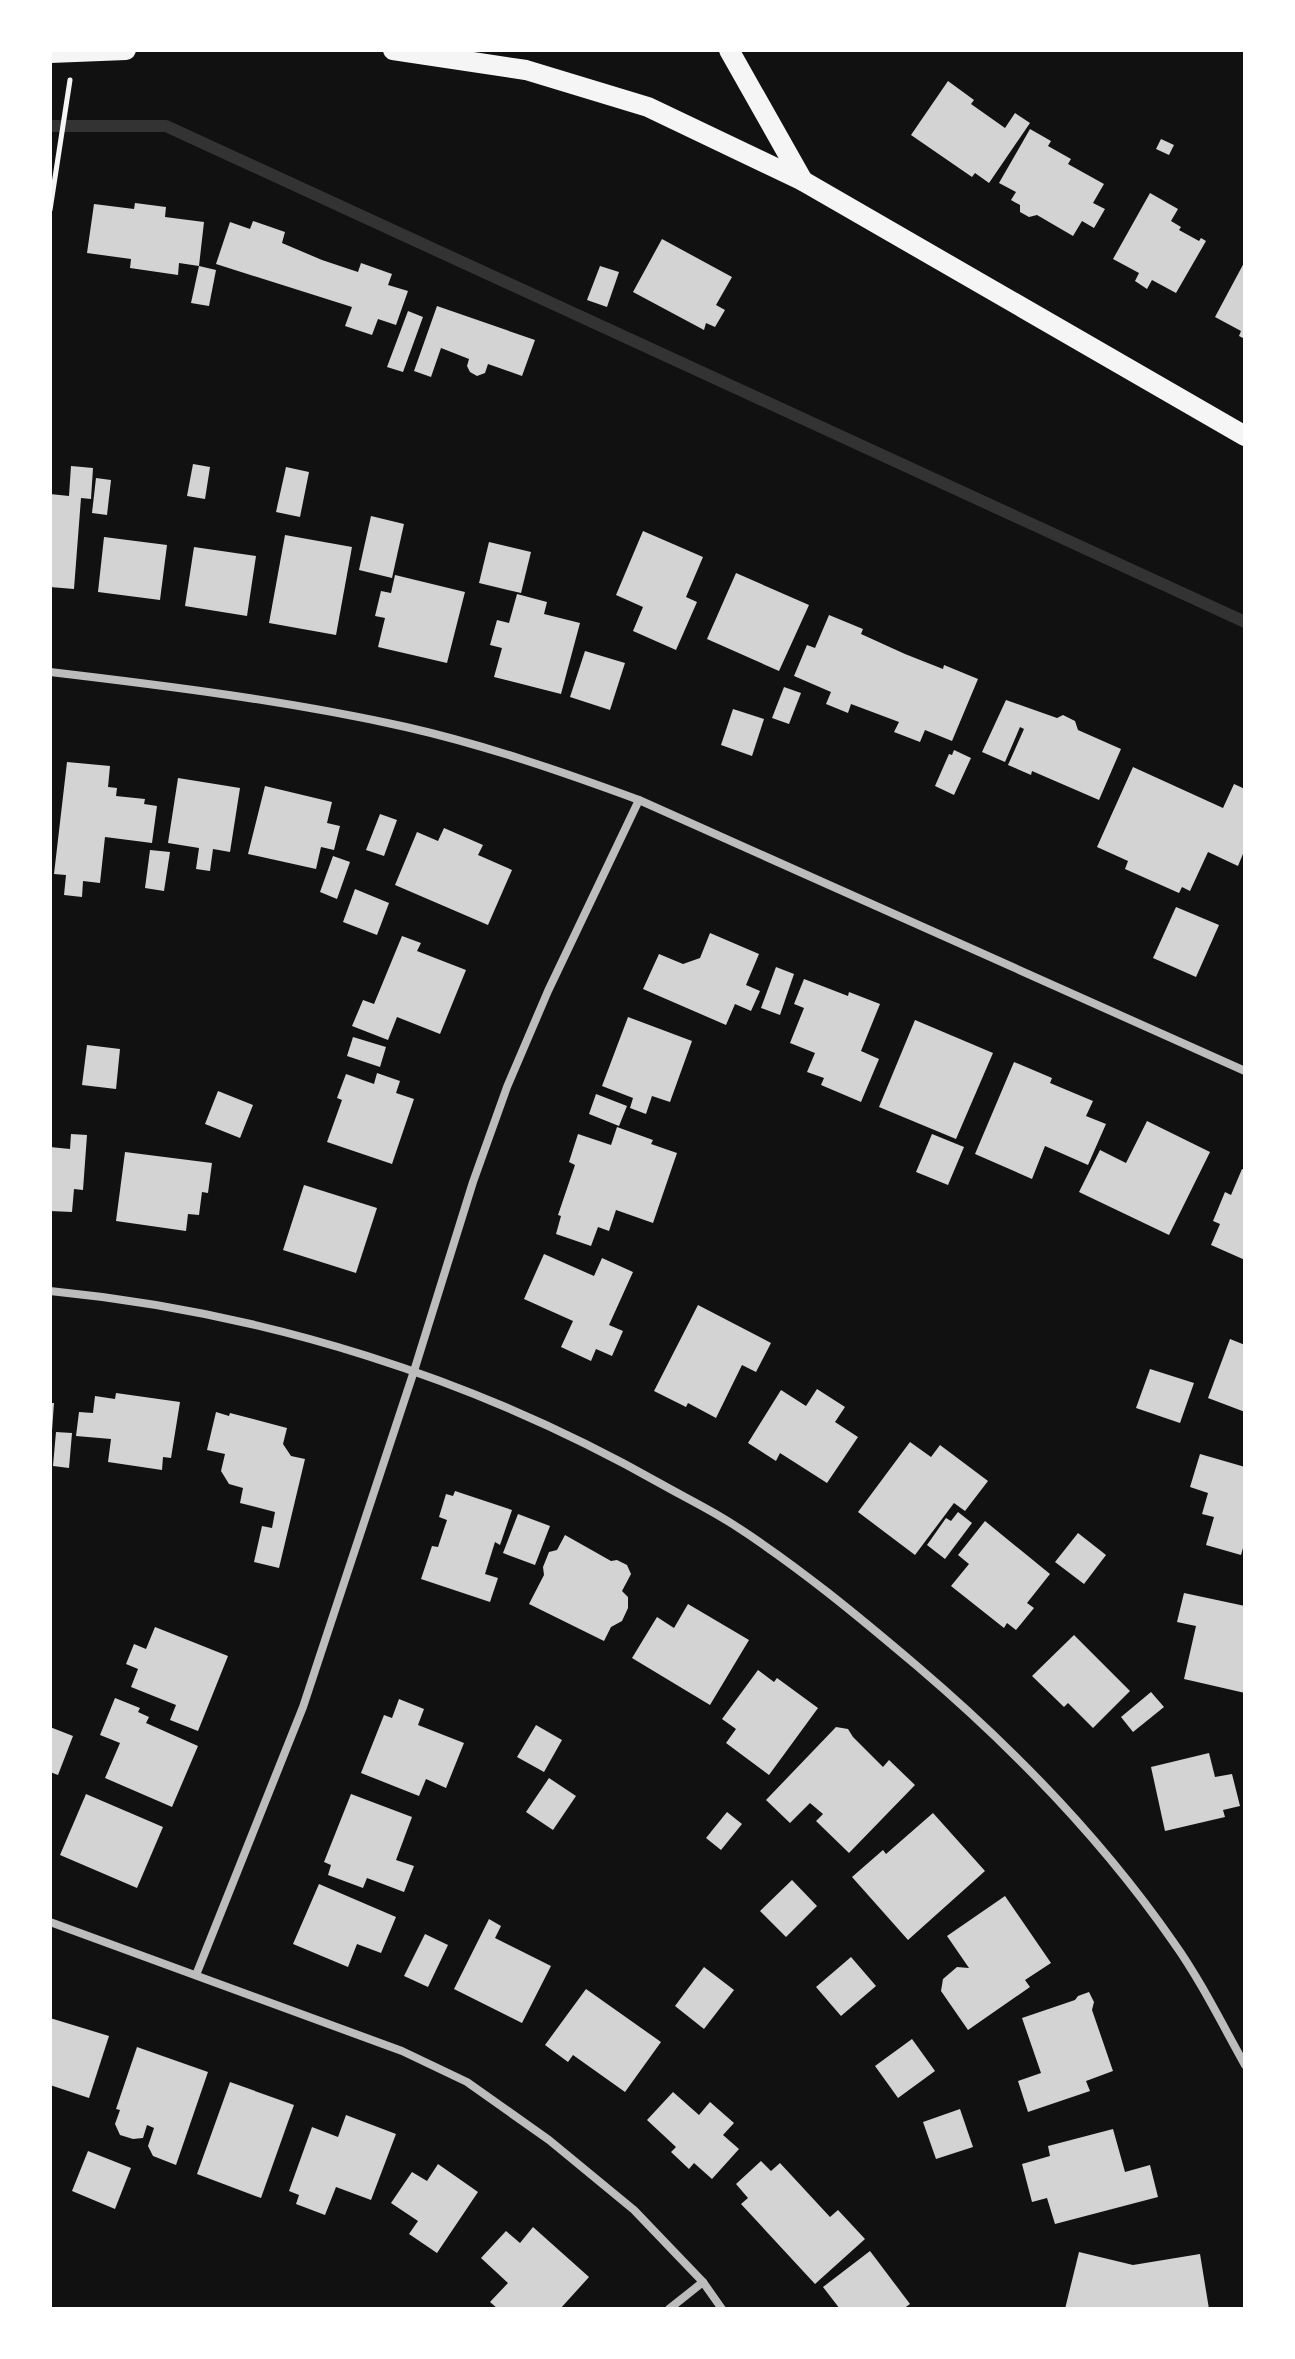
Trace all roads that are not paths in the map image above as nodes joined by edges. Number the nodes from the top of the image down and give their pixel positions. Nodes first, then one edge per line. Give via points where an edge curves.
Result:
1 (126, 50) edge
2 (395, 50) edge
3 (729, 50) edge
4 (50, 53) edge
5 (803, 181) junction
6 (1245, 436) edge
7 (50, 672) edge
8 (639, 800) junction
9 (1245, 1071) edge
10 (50, 1291) edge
11 (414, 1371) junction
12 (50, 1922) edge
13 (196, 1975) junction
14 (1245, 2065) edge
15 (703, 2282) junction
16 (669, 2309) edge
17 (722, 2309) edge

1 - 4 main road
2 - 5 main road via 526,70 648,107
3 - 5 main road
5 - 6 main road
7 - 8 street via 280,703 408,727
8 - 9 street
8 - 11 street via 507,1087
10 - 11 street via 228,1318
11 - 13 street via 303,1707
11 - 14 street via 521,1412 623,1462 733,1525 840,1600 1043,1782 1177,1945
12 - 13 street
13 - 15 street via 402,2051 467,2082 634,2210
15 - 16 street
15 - 17 street

